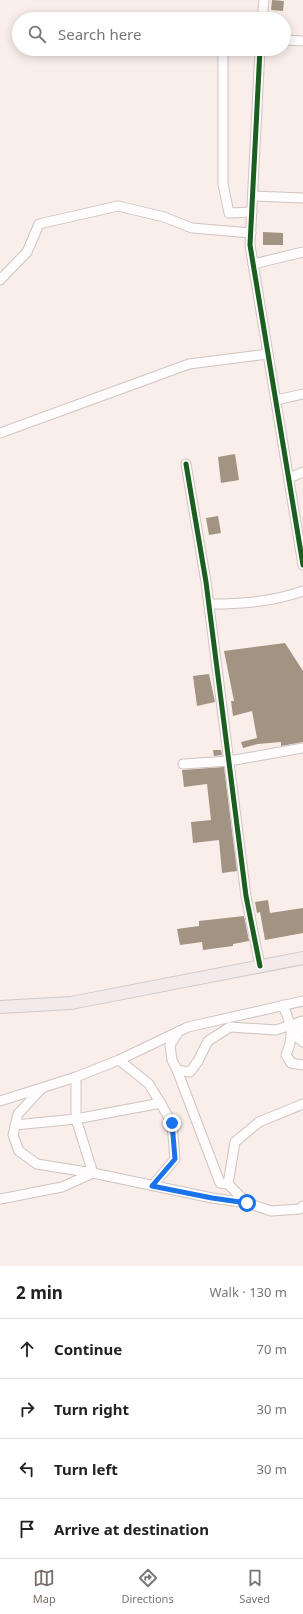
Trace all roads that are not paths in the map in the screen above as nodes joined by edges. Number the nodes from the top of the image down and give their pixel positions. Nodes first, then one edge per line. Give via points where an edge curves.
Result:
1 (264, 0) edge
2 (263, 12) edge
3 (291, 40) edge
4 (303, 41) edge
5 (223, 56) edge
6 (260, 56) edge
7 (253, 196) junction
8 (303, 198) edge
9 (252, 212) junction
10 (251, 233) junction
11 (303, 252) edge
12 (253, 264) junction
13 (0, 280) edge
14 (268, 354) junction
15 (303, 394) edge
16 (276, 400) junction
17 (0, 433) edge
18 (186, 464) dead end
19 (303, 472) edge
20 (289, 478) junction
21 (303, 565) edge
22 (303, 591) edge
23 (209, 604) junction
24 (303, 748) edge
25 (229, 761) junction
26 (183, 764) dead end
27 (303, 958) edge
28 (260, 966) junction
29 (303, 1001) edge
30 (283, 1005) junction
31 (0, 1007) edge
32 (298, 1022) edge
33 (180, 1031) junction
34 (303, 1042) edge
35 (119, 1060) junction
36 (303, 1065) edge
37 (177, 1070) junction
38 (76, 1077) junction
39 (42, 1088) junction
40 (0, 1101) edge
41 (160, 1103) junction
42 (303, 1104) edge
43 (76, 1119) junction
44 (15, 1125) junction
45 (93, 1173) junction
46 (228, 1184) junction
47 (152, 1186) junction
48 (0, 1199) edge
49 (247, 1203) junction
50 (303, 1206) edge

1 - 2 street
3 - 4 street
5 - 9 street via 223,184 229,213
6 - 7 street
7 - 8 street
7 - 9 street
9 - 10 street
10 - 12 street
10 - 13 street via 192,228 164,217 118,206 39,224 27,252
11 - 12 street
12 - 14 street
14 - 16 street
14 - 17 street via 189,364
15 - 16 street
16 - 20 street
18 - 23 street
19 - 20 street
20 - 21 street
22 - 23 street via 285,597 240,604
23 - 25 street
24 - 25 street
25 - 26 street
25 - 28 street via 246,896
27 - 28 main road
28 - 31 main road via 71,1003
29 - 30 street
30 - 32 street
30 - 33 street
32 - 34 street via 298,1038
32 - 36 street via 286,1055 291,1063
32 - 37 street via 276,1030 230,1027 208,1041 190,1072
33 - 35 street
33 - 37 street via 170,1045 172,1060
35 - 38 street
35 - 41 street via 149,1084
37 - 46 street via 220,1183
38 - 39 street
38 - 43 street
39 - 40 street
39 - 44 street via 18,1114
41 - 43 street
41 - 47 street via 172,1123 175,1159
42 - 46 street via 259,1122 235,1142
43 - 44 street
43 - 45 street
44 - 45 street via 13,1135 19,1151 37,1164
45 - 47 street
45 - 48 street via 62,1187
46 - 49 street
47 - 49 street
49 - 50 street via 270,1211 300,1209

